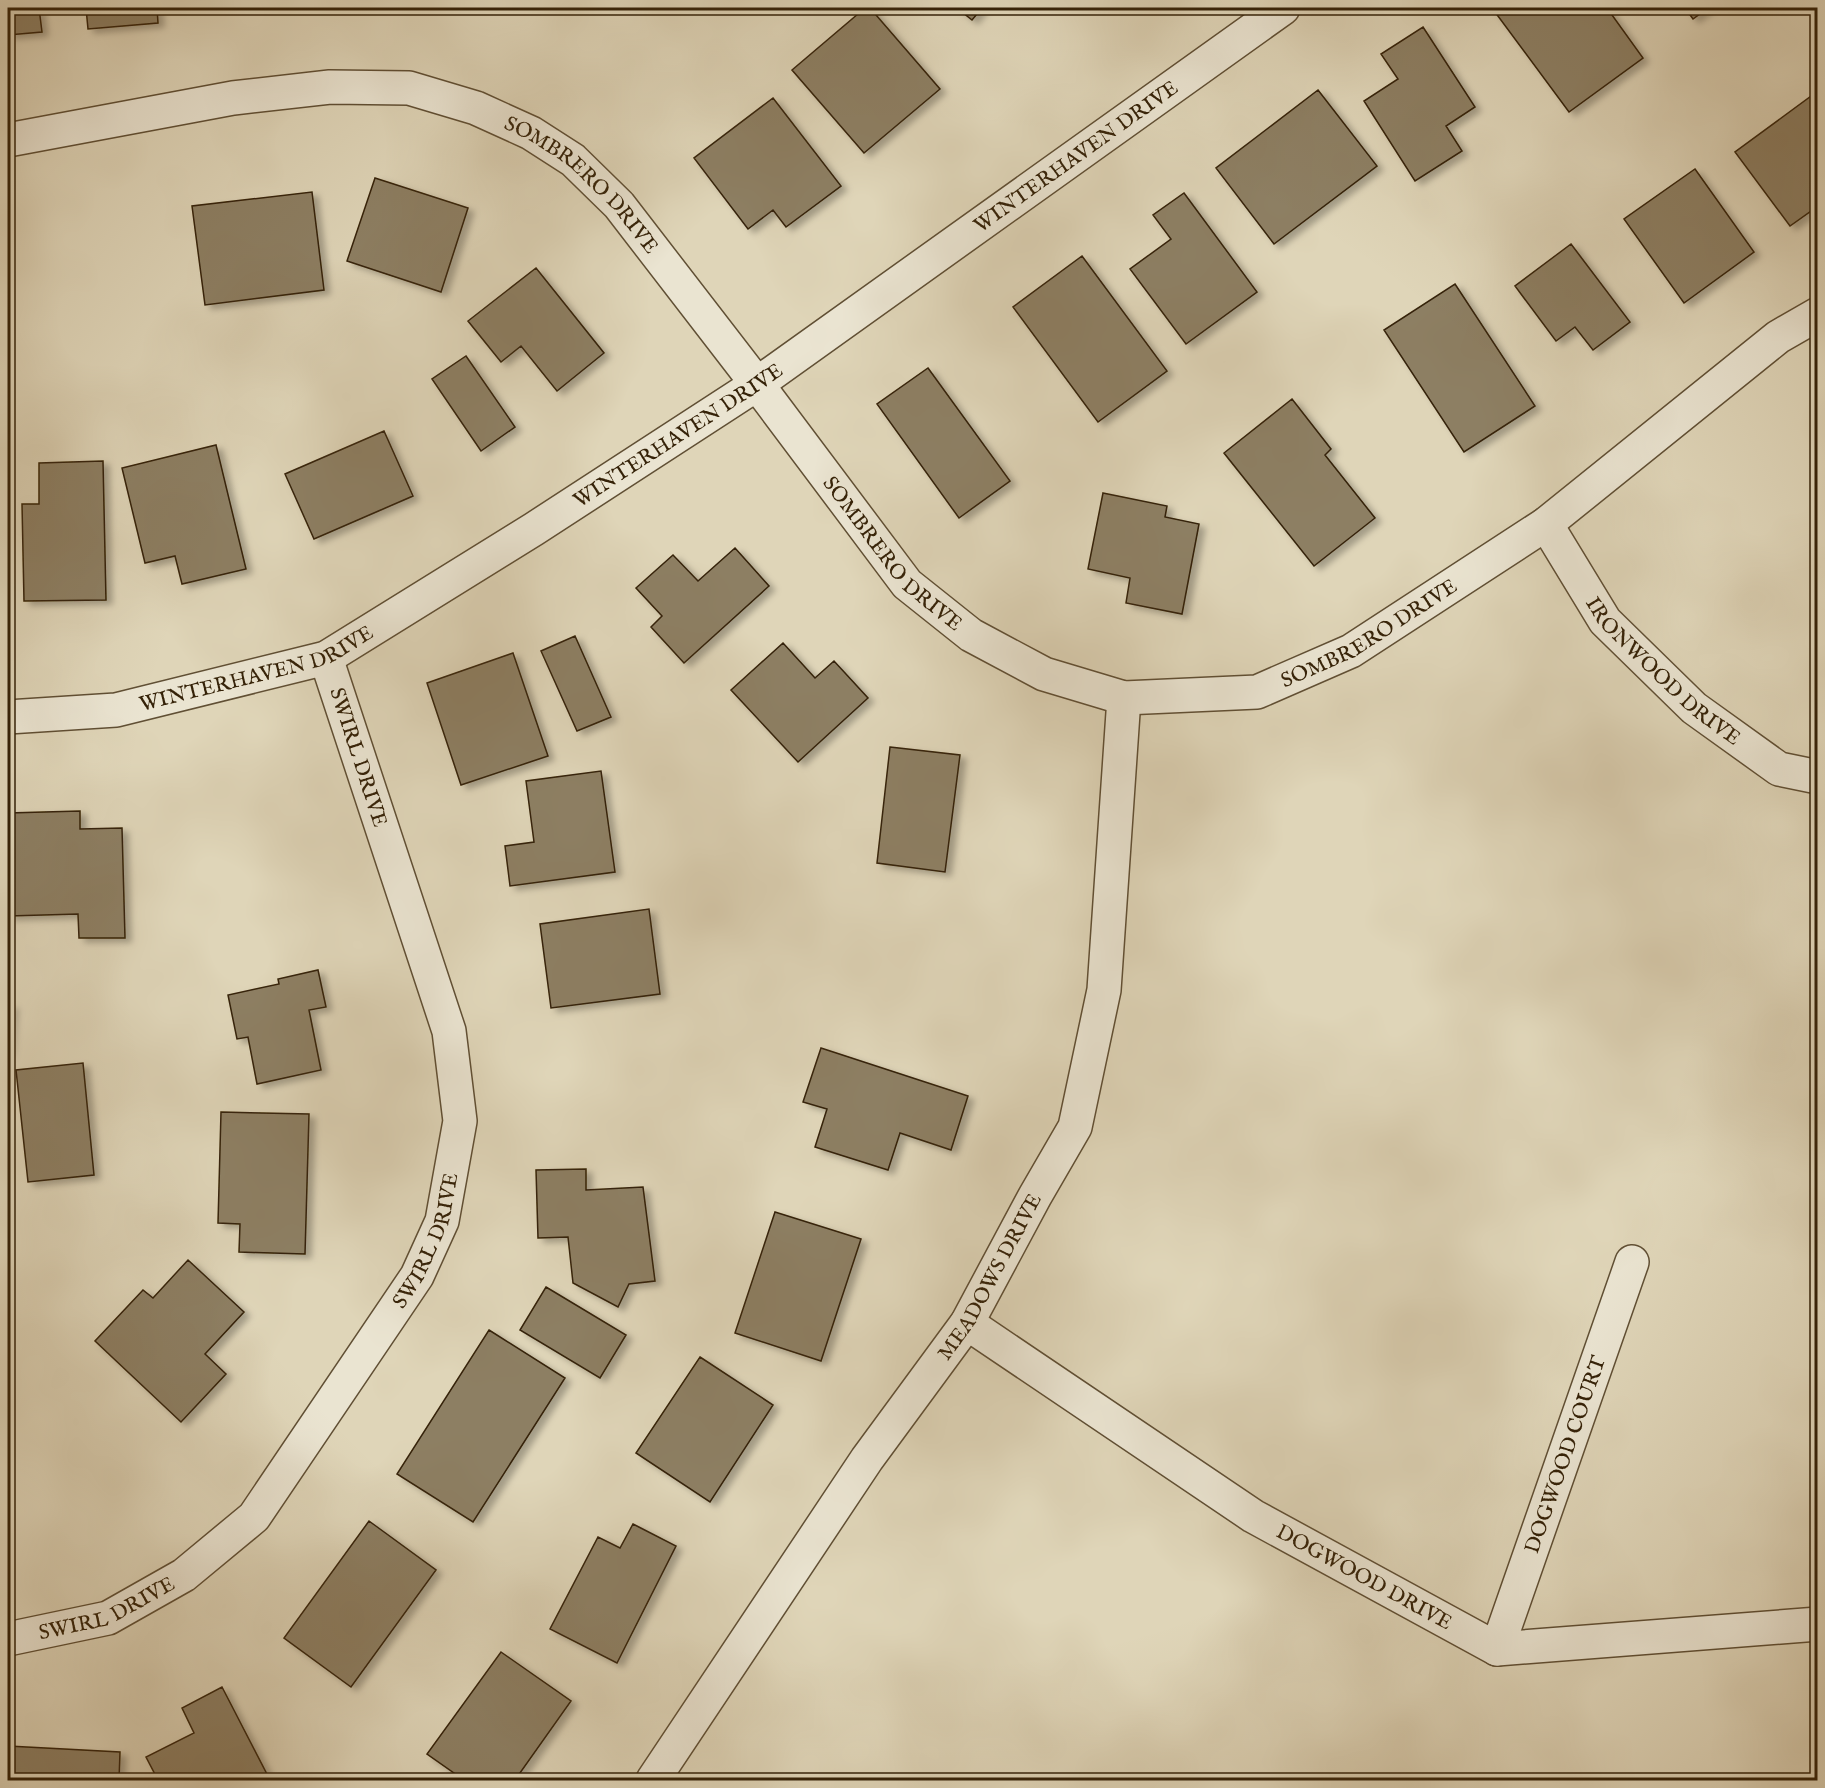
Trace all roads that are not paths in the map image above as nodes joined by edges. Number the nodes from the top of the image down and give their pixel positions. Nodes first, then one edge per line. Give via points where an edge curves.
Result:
1 (1283, 8) edge
2 (8, 140) edge
3 (1818, 314) edge
4 (757, 384) junction
5 (1546, 524) junction
6 (326, 658) junction
7 (1124, 698) junction
8 (8, 717) edge
9 (1818, 777) edge
10 (1632, 1262) dead end
11 (967, 1323) junction
12 (1818, 1624) edge
13 (8, 1639) edge
14 (1497, 1648) junction
15 (653, 1780) edge

1 - 4 street, WINTERHAVEN DRIVE
2 - 4 street, SOMBRERO DRIVE via 233,98 330,87 409,88 476,108 531,133 573,159 619,205
3 - 5 street, SOMBRERO DRIVE via 1778,337
4 - 6 street, WINTERHAVEN DRIVE
4 - 7 street, SOMBRERO DRIVE via 907,584 971,635 1044,674
5 - 7 street, SOMBRERO DRIVE via 1351,651 1257,692
5 - 9 street, IRONWOOD DRIVE via 1605,621 1694,708 1779,769
6 - 8 street, WINTERHAVEN DRIVE via 116,710
6 - 13 street, SWIRL DRIVE via 449,1031 460,1121 442,1221 417,1276 254,1517 184,1575 108,1618
7 - 11 street, MEADOWS DRIVE via 1104,990 1074,1127
10 - 14 street, DOGWOOD COURT
11 - 14 street, DOGWOOD DRIVE via 1253,1516
11 - 15 street, MEADOWS DRIVE via 867,1460
12 - 14 street

